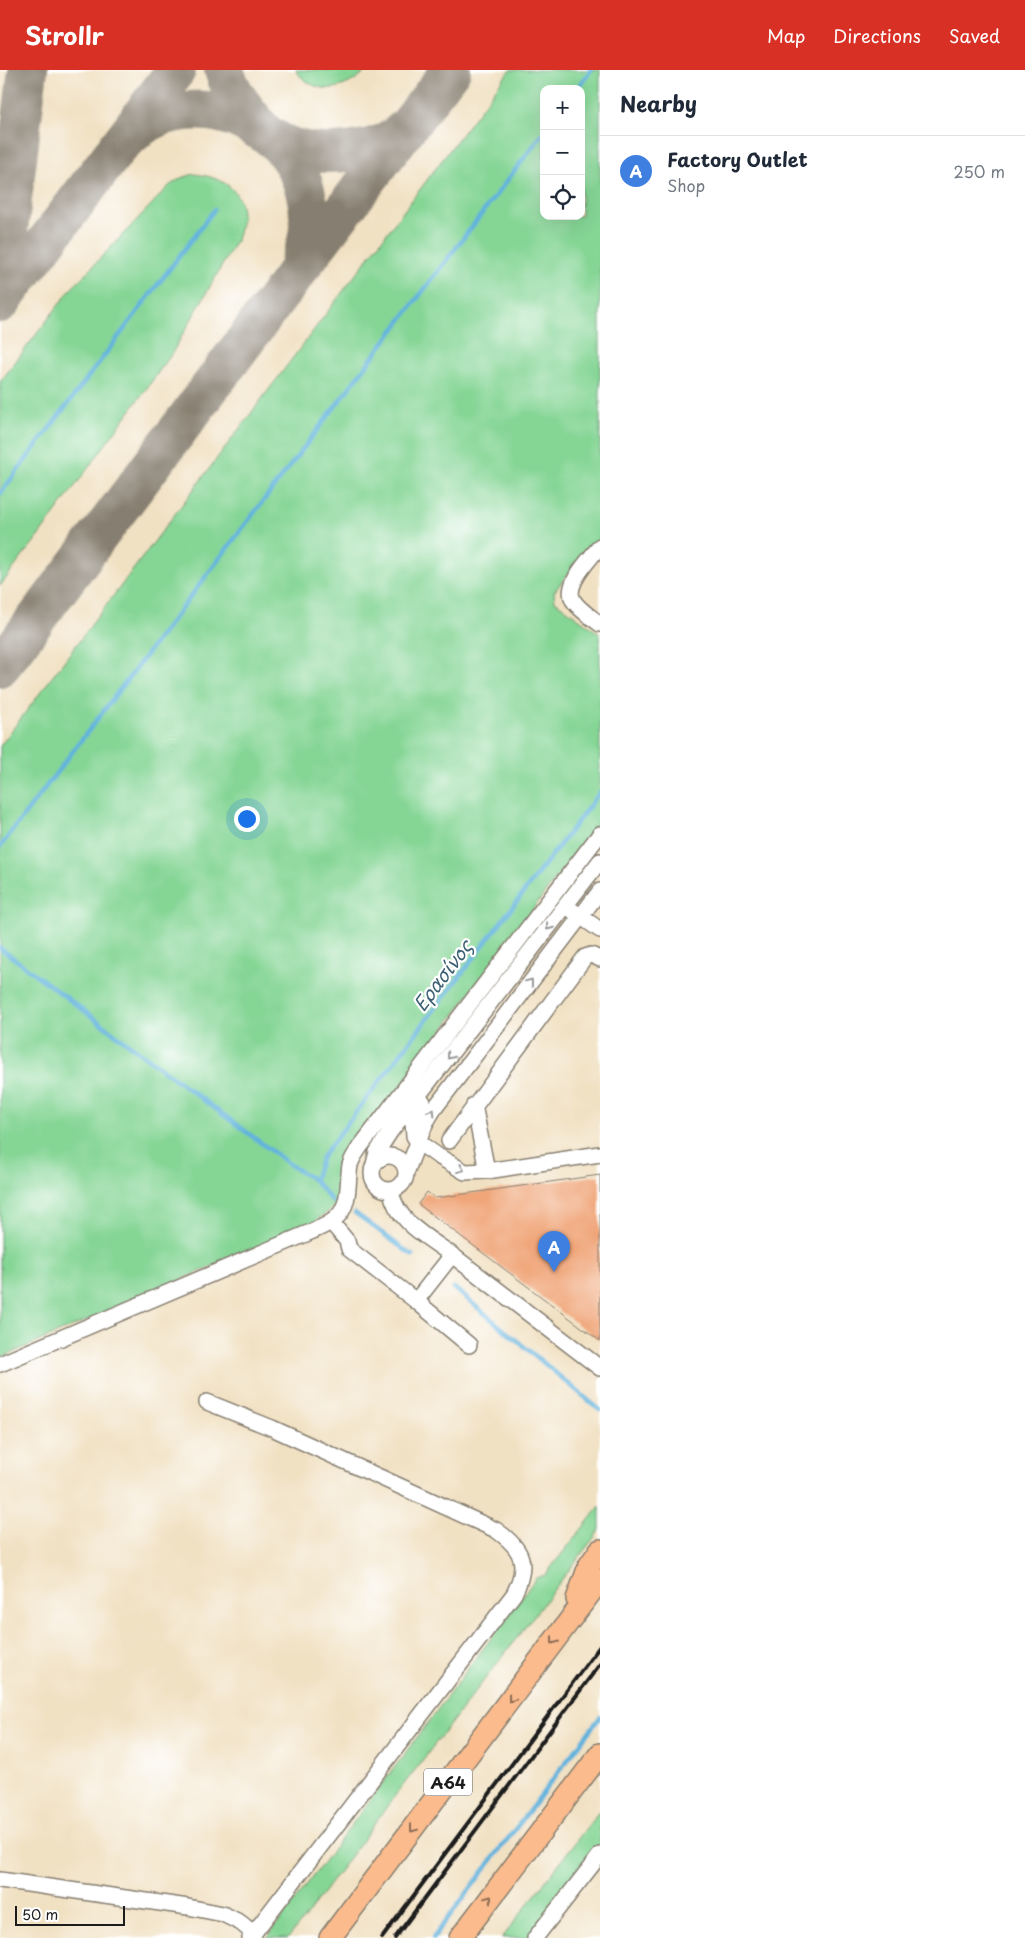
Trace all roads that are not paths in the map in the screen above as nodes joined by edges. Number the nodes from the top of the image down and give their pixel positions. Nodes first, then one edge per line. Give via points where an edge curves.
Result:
1 (600, 546) edge
2 (600, 624) edge
3 (600, 834) edge
4 (600, 861) edge
5 (600, 891) edge
6 (565, 906) junction
7 (581, 916) junction
8 (600, 930) edge
9 (600, 959) edge
10 (431, 1080) junction
11 (474, 1106) junction
12 (449, 1141) dead end
13 (418, 1142) junction
14 (600, 1154) edge
15 (374, 1164) junction
16 (487, 1171) junction
17 (406, 1173) junction
18 (391, 1191) junction
19 (331, 1222) junction
20 (452, 1255) junction
21 (416, 1301) junction
22 (469, 1345) dead end
23 (0, 1364) edge
24 (600, 1368) edge
25 (207, 1402) dead end
26 (600, 1550) edge
27 (600, 1580) edge
28 (568, 1623) junction
29 (600, 1754) edge
30 (600, 1855) edge
31 (0, 1880) edge
32 (252, 1936) edge
33 (330, 1938) edge
34 (460, 1938) edge
35 (535, 1938) edge

1 - 2 street via 574,580 571,592 578,606
3 - 19 street via 360,1147 350,1163 349,1190 341,1213
4 - 6 street
5 - 7 street
6 - 7 street
6 -> 10 street
7 - 8 street
13 -> 7 street via 434,1109
9 - 11 street via 591,955 585,958
10 - 13 street via 431,1089 413,1121
10 - 15 street via 383,1142
11 - 12 street
11 - 16 street
13 -> 16 street via 465,1172
13 - 17 street
14 - 16 street
15 - 17 street via 382,1157 393,1156 402,1162
15 - 18 street via 371,1174 375,1185
17 - 18 street via 404,1183
18 - 20 street via 404,1219
19 - 21 street via 347,1241 349,1249
19 - 23 street
20 - 21 street
20 - 24 street
21 - 22 street
25 - 32 street via 272,1428 496,1530 512,1542 521,1557 522,1578 514,1594
26 - 28 highway via 589,1566
27 - 28 highway, Α64
28 -> 33 highway, Α64
34 -> 29 highway
30 - 35 street
31 - 32 street via 188,1906 222,1914 241,1923

